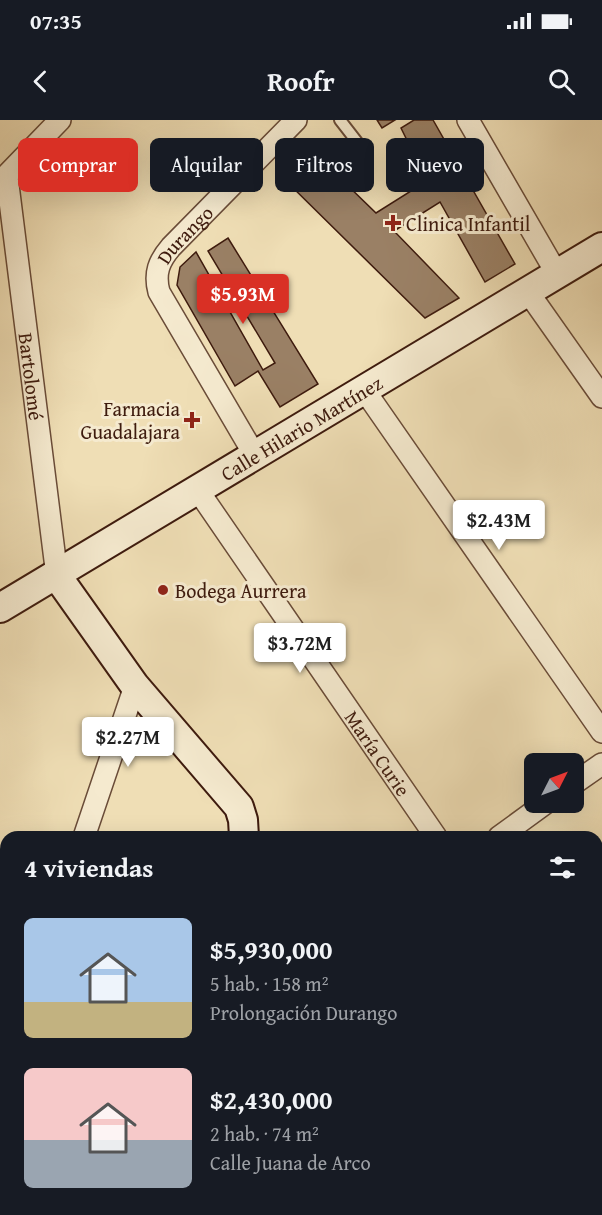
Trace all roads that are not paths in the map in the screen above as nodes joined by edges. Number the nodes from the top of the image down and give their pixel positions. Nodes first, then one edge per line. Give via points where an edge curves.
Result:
1 (60, 120) edge
2 (296, 120) edge
3 (340, 120) edge
4 (468, 120) edge
5 (354, 138) edge
6 (4, 179) edge
7 (602, 248) edge
8 (557, 274) junction
9 (528, 292) junction
10 (365, 391) junction
11 (602, 397) edge
12 (254, 454) junction
13 (197, 489) junction
14 (57, 576) junction
15 (0, 608) edge
16 (135, 686) junction
17 (602, 732) edge
18 (602, 764) edge
19 (584, 776) edge
20 (533, 813) edge
21 (86, 831) edge
22 (244, 831) edge
23 (432, 831) edge
24 (507, 831) edge

1 - 6 street
2 - 12 street, Durango via 171,247 155,278 159,292
3 - 5 lane
4 - 8 street
6 - 14 street, Bartolomé
7 - 8 street, Calle Hilario Martínez
8 - 9 street, Calle Hilario Martínez
9 - 10 street, Calle Hilario Martínez
9 - 11 street
10 - 12 street, Calle Hilario Martínez
10 - 17 street
12 - 13 street, Calle Hilario Martínez
13 - 14 street, Calle Hilario Martínez
13 - 23 street, María Curie
14 - 15 street, Calle Hilario Martínez
14 - 16 street
16 - 21 street
16 - 22 street via 232,797
18 - 19 street
20 - 24 street

